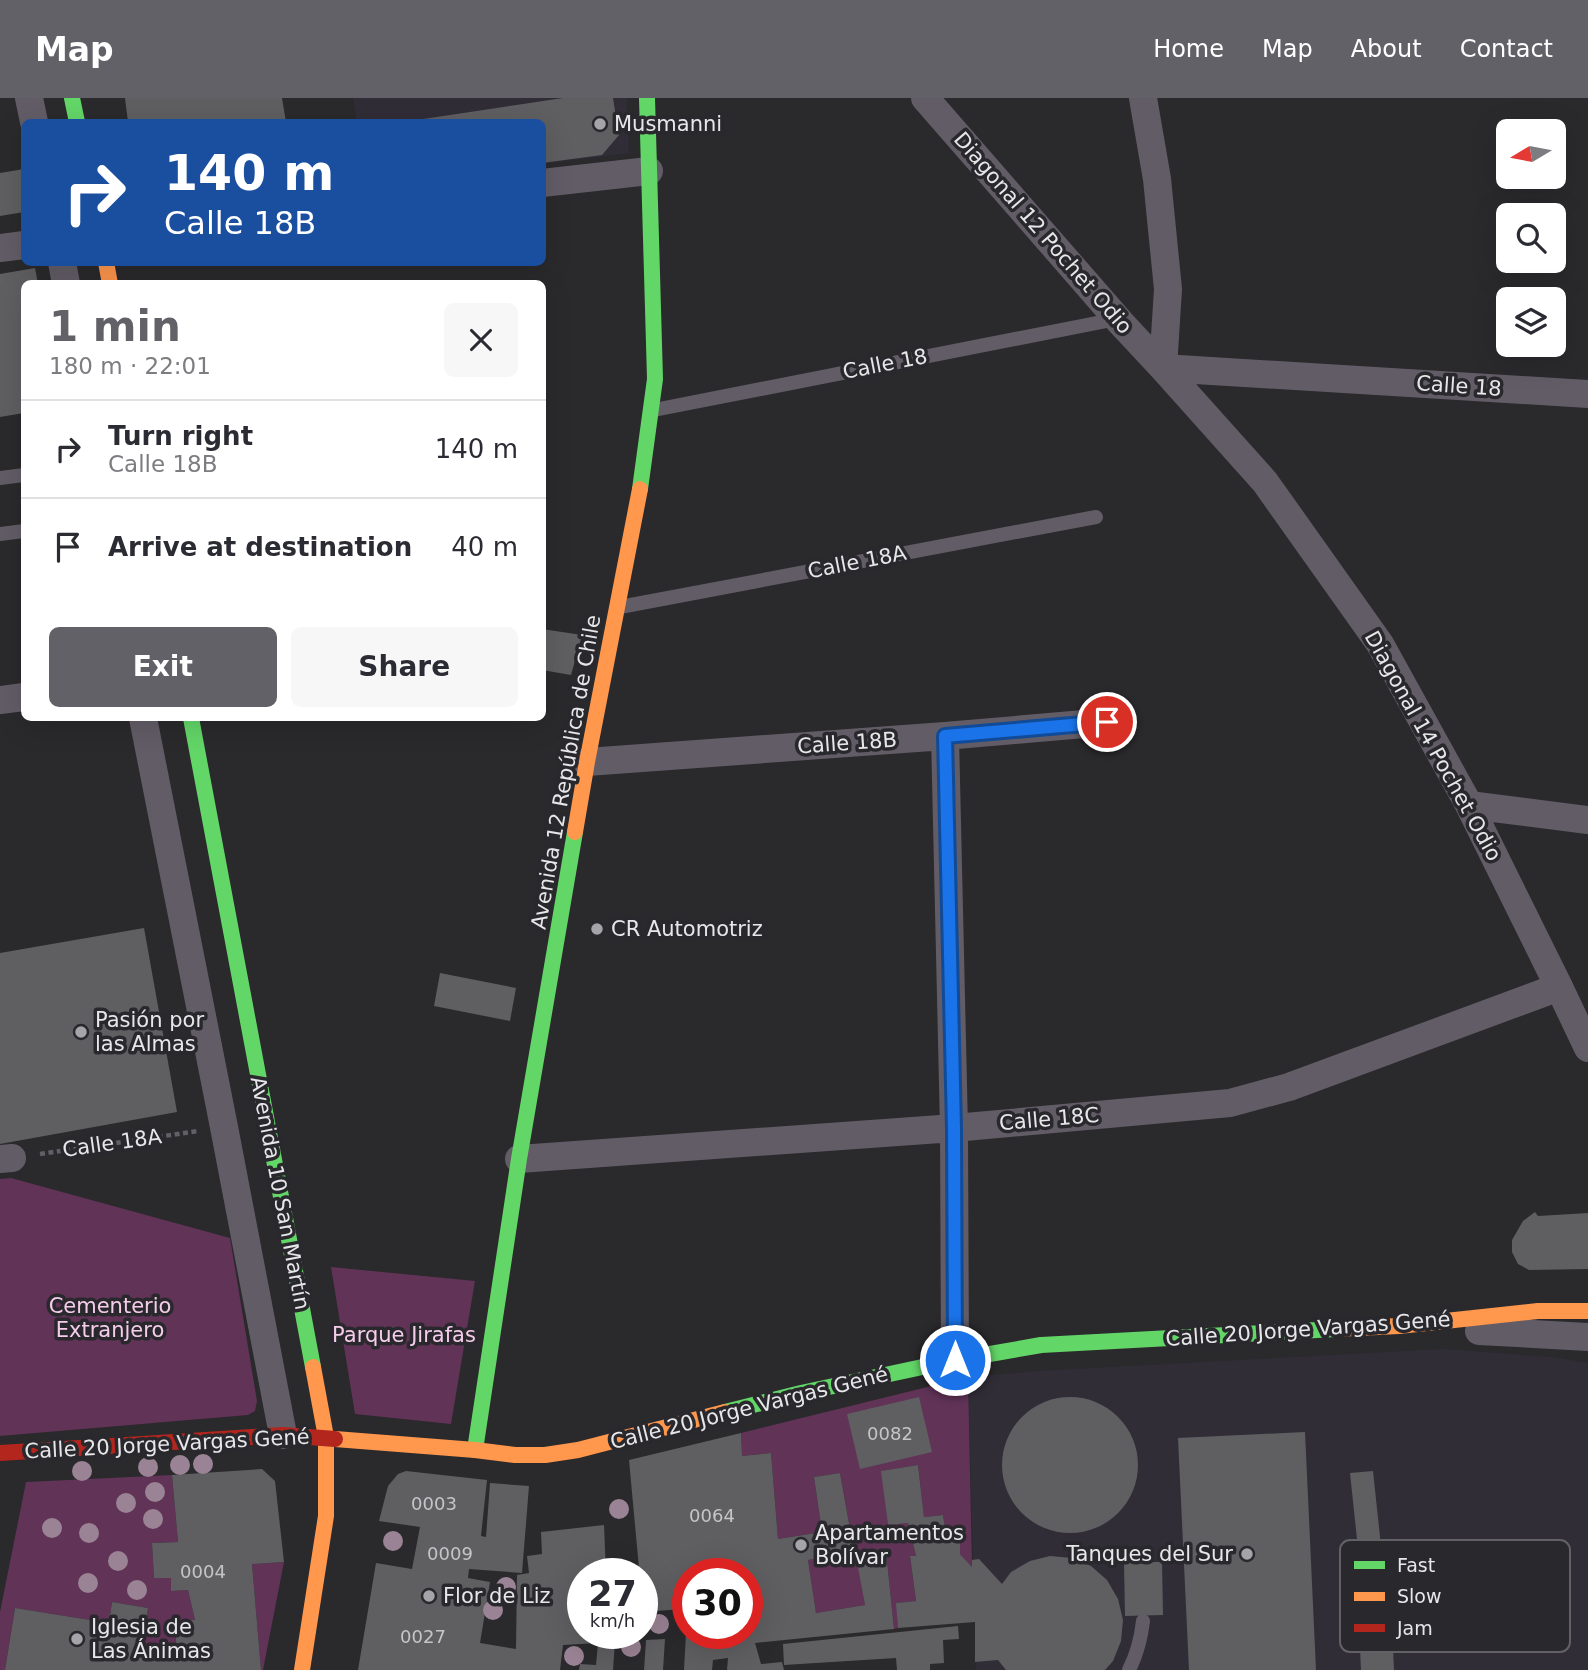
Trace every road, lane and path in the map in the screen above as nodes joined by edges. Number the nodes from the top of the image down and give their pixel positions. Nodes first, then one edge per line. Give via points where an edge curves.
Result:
1 (29, 98) edge
2 (72, 98) edge
3 (647, 98) edge
4 (925, 98) edge
5 (1143, 98) edge
6 (33, 119) edge
7 (76, 119) edge
8 (649, 171) junction
9 (546, 183) edge
10 (21, 245) edge
11 (0, 248) edge
12 (1117, 319) junction
13 (1163, 368) junction
14 (1588, 394) edge
15 (652, 410) junction
16 (21, 475) edge
17 (0, 478) edge
18 (1096, 517) dead end
19 (21, 531) edge
20 (0, 534) edge
21 (618, 607) junction
22 (21, 697) edge
23 (0, 700) edge
24 (144, 721) edge
25 (192, 721) edge
26 (1107, 722) dead end
27 (945, 736) junction
28 (587, 762) junction
29 (1469, 805) junction
30 (1588, 820) edge
31 (1559, 987) junction
32 (1588, 1048) edge
33 (225, 1127) junction
34 (954, 1128) junction
35 (6, 1159) edge
36 (519, 1159) junction
37 (1588, 1303) edge
38 (1538, 1311) junction
39 (1588, 1311) edge
40 (1399, 1326) junction
41 (1588, 1337) edge
42 (955, 1360) junction
43 (283, 1435) junction
44 (326, 1437) junction
45 (475, 1450) junction
46 (0, 1453) edge
47 (1143, 1621) dead end
48 (302, 1670) edge
49 (1129, 1670) edge

1 - 6 street
2 - 7 street
3 - 8 street, Avenida 12 República de Chile
4 - 12 street, Diagonal 12 Pochet Odio
5 - 13 street via 1157,179 1167,289
8 - 9 street
8 - 15 street, Avenida 12 República de Chile
10 - 11 street
12 - 13 street, Diagonal 12 Pochet Odio
12 - 15 lane, Calle 18
13 - 14 street, Calle 18
13 - 29 street, Diagonal 14 Pochet Odio via 1265,482 1380,644
15 - 21 street, Avenida 12 República de Chile
16 - 17 lane
18 - 21 lane, Calle 18A
19 - 20 lane
21 - 28 street, Avenida 12 República de Chile
22 - 23 street
24 - 33 street, Avenida 10 San Martín
25 - 44 street, Avenida 10 San Martín
26 - 27 street, Calle 18B
27 - 28 street, Calle 18B
27 - 34 street
28 - 36 street, Avenida 12 República de Chile
29 - 30 street
29 - 31 street, Diagonal 14 Pochet Odio
31 - 32 street, Diagonal 14 Pochet Odio
31 - 34 street, Calle 18C via 1289,1087 1230,1103
33 - 35 path, Calle 18A
33 - 43 street, Avenida 10 San Martín
34 - 36 street, Calle 18C
34 - 42 street
36 - 45 street, Avenida 12 República de Chile
37 - 38 street, Calle 20 Jorge Vargas Gené
38 - 39 street, Calle 20 Jorge Vargas Gené
38 - 40 street, Calle 20 Jorge Vargas Gené
40 - 41 street
40 - 42 street, Calle 20 Jorge Vargas Gené via 1041,1345
42 - 45 street, Calle 20 Jorge Vargas Gené via 802,1393 579,1450 515,1455
43 - 44 street, Calle 20 Jorge Vargas Gené
43 - 46 street, Calle 20 Jorge Vargas Gené
44 - 45 street, Calle 20 Jorge Vargas Gené
44 - 48 street, Avenida 10 San Martín via 326,1516
47 - 49 lane via 1141,1641

